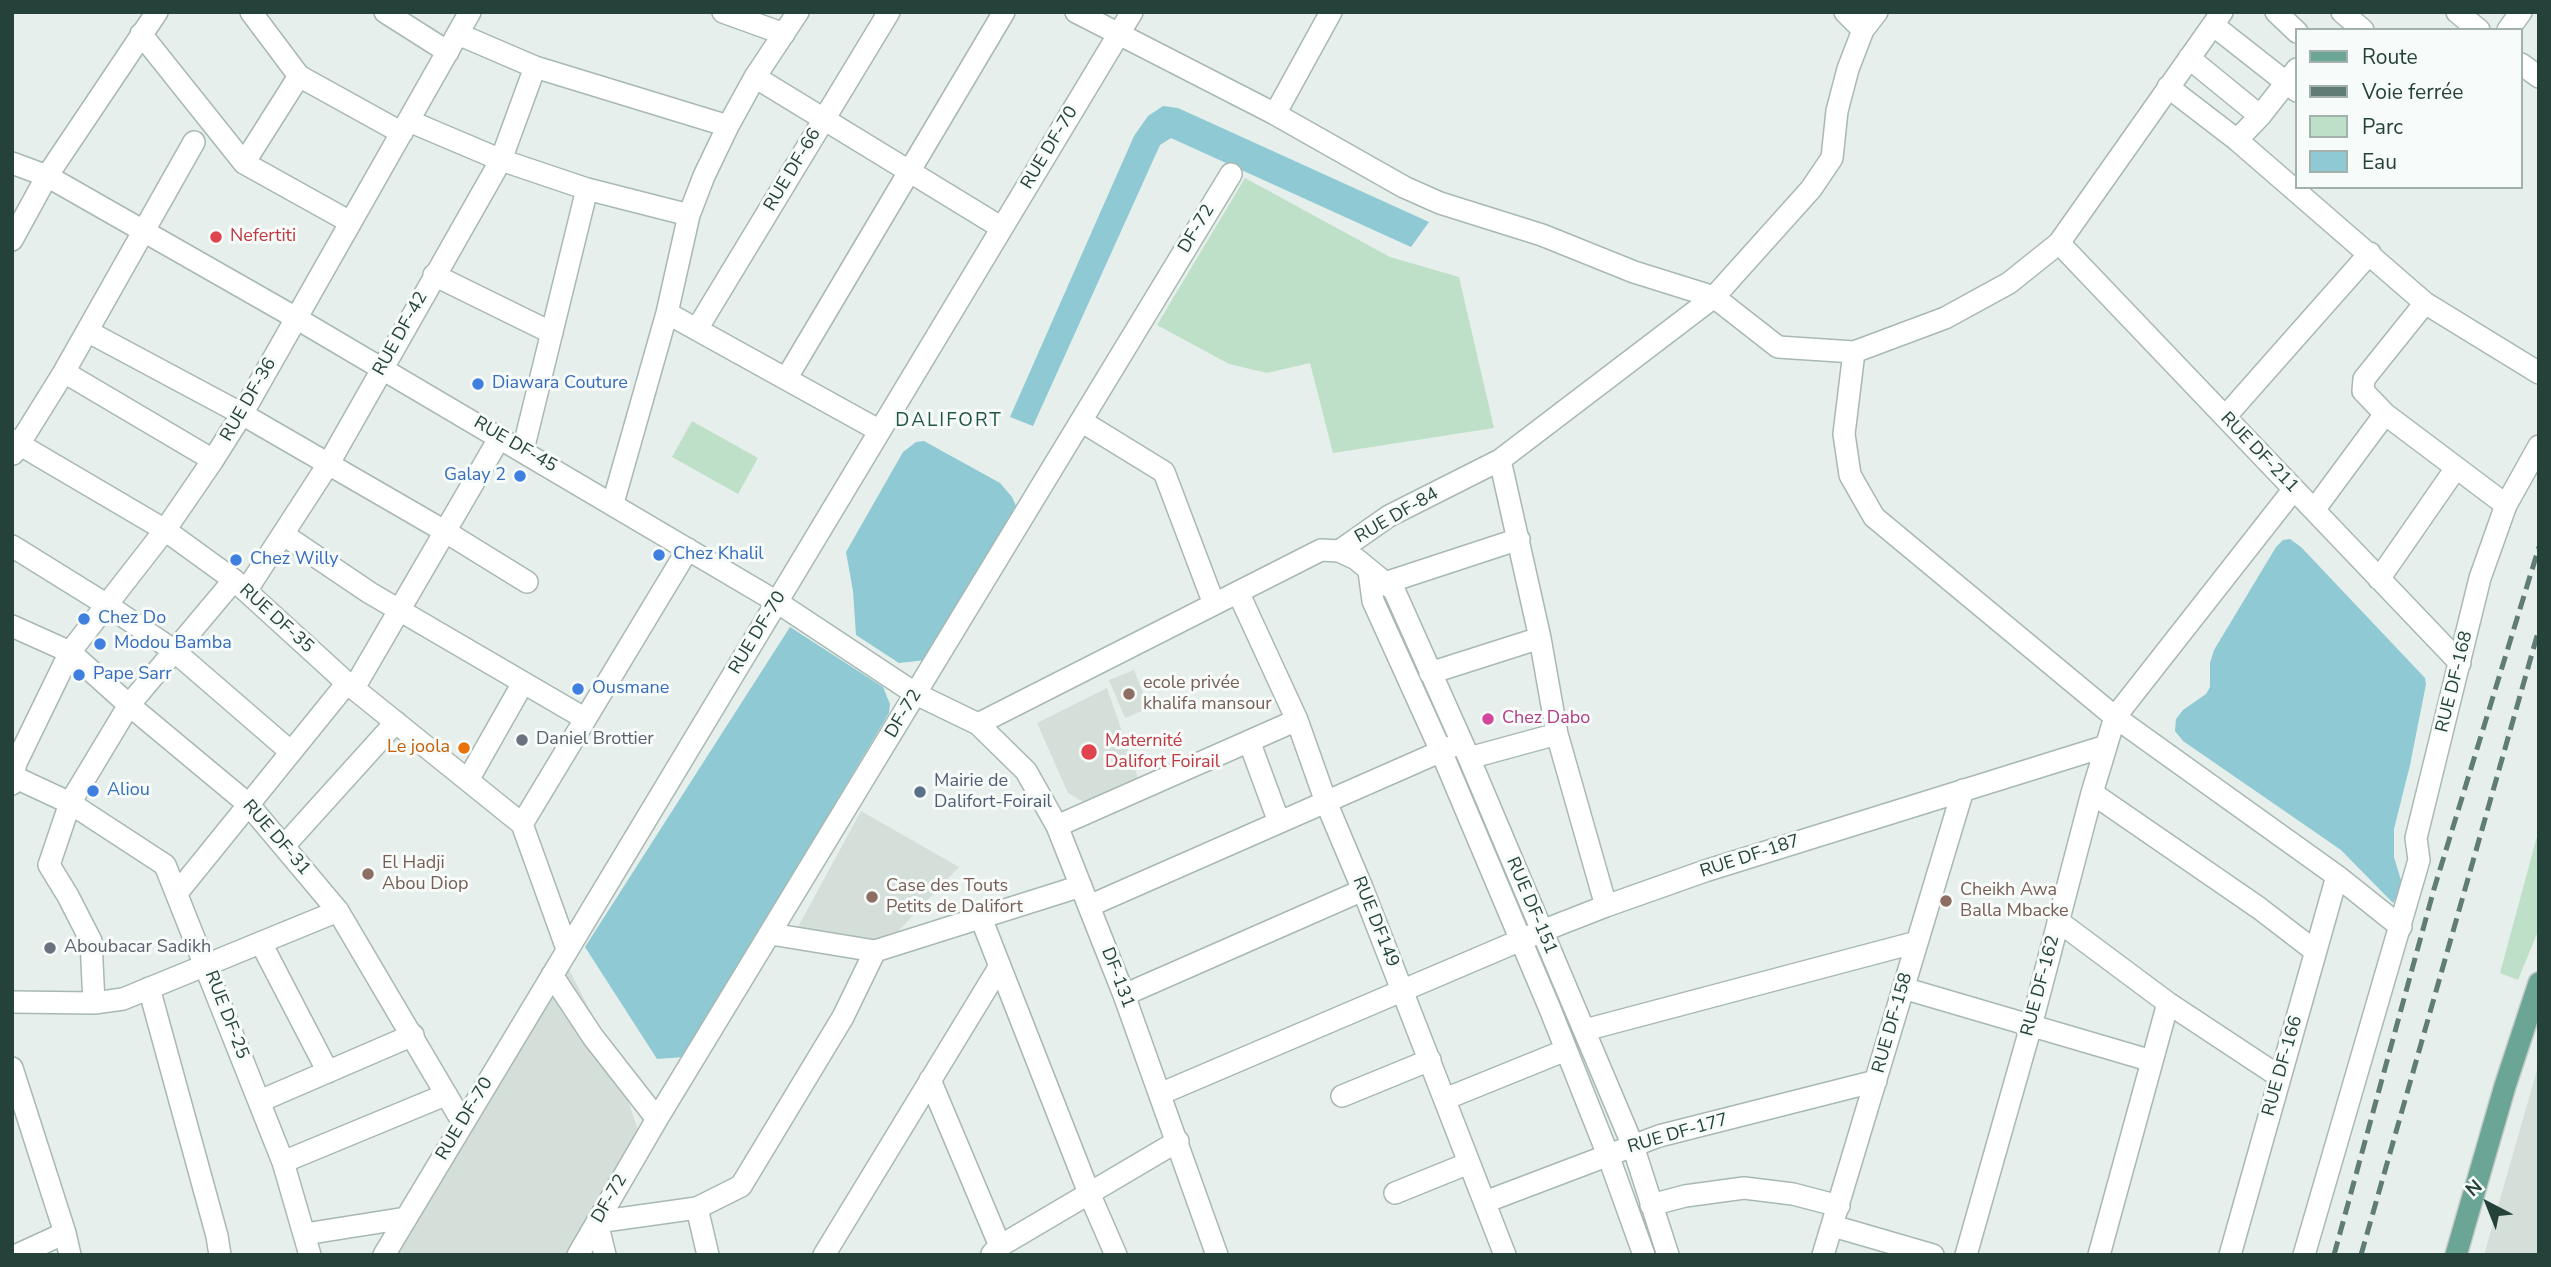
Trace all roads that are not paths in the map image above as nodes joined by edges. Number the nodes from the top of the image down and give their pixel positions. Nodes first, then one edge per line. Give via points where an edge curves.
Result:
1 (157, 12) edge
2 (251, 12) edge
3 (385, 12) edge
4 (470, 12) edge
5 (723, 12) edge
6 (798, 12) edge
7 (889, 12) edge
8 (1004, 12) edge
9 (1076, 12) edge
10 (1132, 12) edge
11 (1331, 12) edge
12 (1845, 12) edge
13 (1877, 12) edge
14 (2276, 12) edge
15 (2456, 12) edge
16 (2521, 12) edge
17 (2218, 19) edge
18 (2341, 19) edge
19 (2359, 28) edge
20 (2476, 28) edge
21 (2509, 28) edge
22 (1863, 30) junction
23 (2296, 31) edge
24 (141, 34) junction
25 (784, 34) junction
26 (1118, 35) junction
27 (453, 43) junction
28 (2189, 58) junction
29 (2523, 66) edge
30 (535, 67) junction
31 (299, 76) junction
32 (755, 77) junction
33 (2539, 78) edge
34 (2293, 81) edge
35 (2168, 87) junction
36 (1275, 114) junction
37 (2260, 116) junction
38 (824, 119) junction
39 (728, 126) junction
40 (406, 127) junction
41 (2237, 140) junction
42 (194, 142) dead end
43 (501, 160) junction
44 (12, 163) edge
45 (244, 163) junction
46 (909, 170) junction
47 (1231, 174) dead end
48 (47, 176) junction
49 (587, 190) junction
50 (689, 215) junction
51 (350, 222) junction
52 (1002, 228) junction
53 (144, 232) junction
54 (12, 240) edge
55 (2059, 243) junction
56 (2370, 253) junction
57 (434, 275) junction
58 (1714, 297) junction
59 (2426, 303) junction
60 (667, 313) junction
61 (296, 318) junction
62 (698, 329) junction
63 (87, 331) junction
64 (552, 333) junction
65 (1854, 352) junction
66 (382, 368) junction
67 (64, 372) junction
68 (2539, 373) edge
69 (786, 379) junction
70 (242, 414) junction
71 (2385, 414) junction
72 (2225, 417) junction
73 (1081, 421) junction
74 (880, 431) junction
75 (500, 437) junction
76 (2539, 446) edge
77 (15, 447) edge
78 (523, 450) junction
79 (213, 460) junction
80 (1500, 460) junction
81 (329, 463) junction
82 (2456, 468) junction
83 (2294, 489) junction
84 (613, 503) junction
85 (2506, 505) junction
86 (2314, 510) junction
87 (165, 530) junction
88 (446, 532) junction
89 (284, 535) junction
90 (1519, 539) junction
91 (12, 546) edge
92 (688, 549) junction
93 (1339, 551) junction
94 (1377, 577) junction
95 (2379, 579) junction
96 (527, 582) dead end
97 (240, 586) junction
98 (1238, 592) junction
99 (777, 602) junction
100 (107, 604) junction
101 (1214, 604) junction
102 (400, 610) junction
103 (12, 625) edge
104 (1540, 638) junction
105 (173, 650) junction
106 (70, 652) junction
107 (2460, 663) junction
108 (1430, 673) junction
109 (523, 683) junction
110 (350, 685) junction
111 (916, 694) junction
112 (128, 705) junction
113 (2115, 717) junction
114 (584, 718) junction
115 (1297, 720) junction
116 (396, 722) junction
117 (978, 724) junction
118 (1557, 734) junction
119 (1249, 741) junction
120 (2106, 747) junction
121 (1466, 750) junction
122 (1441, 751) junction
123 (291, 752) junction
124 (13, 779) edge
125 (468, 780) junction
126 (1963, 790) junction
127 (2092, 793) junction
128 (1326, 802) junction
129 (70, 803) junction
130 (248, 804) junction
131 (1279, 822) junction
132 (522, 824) junction
133 (1058, 826) junction
134 (284, 846) junction
135 (2337, 876) junction
136 (1363, 890) junction
137 (177, 893) junction
138 (1085, 896) junction
139 (1606, 906) junction
140 (338, 911) junction
141 (981, 918) junction
142 (2058, 921) junction
143 (2401, 927) junction
144 (1542, 931) junction
145 (771, 934) junction
146 (1520, 940) junction
147 (1917, 942) junction
148 (261, 943) junction
149 (567, 949) junction
150 (875, 951) junction
151 (2315, 951) junction
152 (206, 965) junction
153 (1000, 966) junction
154 (552, 975) junction
155 (2539, 983) edge
156 (1903, 988) junction
157 (149, 989) junction
158 (1402, 990) junction
159 (1124, 995) junction
160 (12, 1002) edge
161 (94, 1003) junction
162 (2168, 1003) junction
163 (2534, 1012) edge
164 (2031, 1026) junction
165 (1585, 1030) junction
166 (413, 1035) junction
167 (1566, 1050) junction
168 (1430, 1060) junction
169 (2152, 1061) junction
170 (12, 1068) edge
171 (328, 1072) junction
172 (2280, 1077) junction
173 (930, 1080) junction
174 (1876, 1081) junction
175 (1160, 1094) junction
176 (445, 1095) junction
177 (1342, 1096) dead end
178 (1445, 1099) junction
179 (260, 1101) junction
180 (657, 1119) junction
181 (463, 1123) junction
182 (1178, 1141) junction
183 (1633, 1146) junction
184 (1608, 1155) junction
185 (284, 1162) junction
186 (1469, 1163) junction
187 (1089, 1193) junction
188 (1395, 1193) dead end
189 (1485, 1202) junction
190 (1651, 1205) junction
191 (698, 1208) junction
192 (1836, 1216) junction
193 (406, 1219) junction
194 (597, 1222) junction
195 (65, 1233) junction
196 (308, 1245) edge
197 (995, 1250) edge
198 (1643, 1254) edge
199 (17, 1255) edge
200 (69, 1255) edge
201 (220, 1255) edge
202 (384, 1255) edge
203 (578, 1255) edge
204 (605, 1255) edge
205 (708, 1255) edge
206 (824, 1255) edge
207 (1116, 1255) edge
208 (1217, 1255) edge
209 (1505, 1255) edge
210 (1668, 1255) edge
211 (1823, 1255) edge
212 (1933, 1255) edge
213 (1966, 1255) edge
214 (2099, 1255) edge
215 (2230, 1255) edge
216 (2304, 1255) edge
217 (2456, 1255) edge

1 - 24 street
2 - 31 street
3 - 27 street
4 - 27 street, RUE DF-36
5 - 25 street
6 - 25 street
7 - 38 street, RUE DF-66
8 - 46 street
9 - 26 street
10 - 26 street, RUE DF-70
11 - 36 street
12 - 22 street
13 - 22 street, RUE DF-84
14 - 23 street
15 - 20 street
16 - 21 street
17 - 28 street
17 - 34 street
18 - 19 street
22 - 58 street, RUE DF-84 via 1837,111 1832,158 1811,189
24 - 45 street
24 - 48 street
25 - 32 street
26 - 36 street
26 - 52 street, RUE DF-70
27 - 30 street
27 - 40 street, RUE DF-36
28 - 35 street
28 - 37 street
29 - 33 street
30 - 39 street
30 - 43 street, RUE DF-42
31 - 40 street
31 - 45 street
32 - 38 street
32 - 39 street
34 - 37 street
35 - 41 street
35 - 55 street
36 - 58 street via 1440,203
37 - 41 street
38 - 46 street
38 - 62 street, RUE DF-66
39 - 50 street
40 - 43 street
40 - 51 street, RUE DF-36
41 - 56 street
42 - 53 street
43 - 49 street
43 - 57 street, RUE DF-42
44 - 48 street, RUE DF-45
45 - 51 street
46 - 52 street
46 - 69 street
47 - 73 street, DF-72 / DF-72
48 - 53 street, RUE DF-45
48 - 54 street
49 - 50 street
49 - 64 street
50 - 60 street
51 - 61 street, RUE DF-36
52 - 74 street, RUE DF-70
53 - 61 street, RUE DF-45
53 - 63 street
55 - 65 street via 2009,283 1945,318
55 - 72 street, RUE DF-211
56 - 59 street
56 - 72 street
57 - 64 street
57 - 66 street, RUE DF-42
58 - 65 street via 1778,347
58 - 80 street, RUE DF-84
59 - 68 street
59 - 71 street via 2364,379 2363,391
60 - 62 street
60 - 84 street
61 - 66 street, RUE DF-45
61 - 70 street, RUE DF-36
62 - 69 street
63 - 67 street
63 - 70 street
64 - 78 street
65 - 113 street via 1844,434 1850,475 1874,517
66 - 75 street, RUE DF-45
66 - 81 street, RUE DF-42
67 - 77 street
67 - 79 street
69 - 74 street
70 - 79 street, RUE DF-36
70 - 81 street
71 - 82 street
71 - 86 street
72 - 83 street, RUE DF-211
73 - 101 street via 1164,472
73 - 111 street, DF-72 / DF-72
74 - 99 street, RUE DF-70
75 - 78 street, RUE DF-45
75 - 88 street
76 - 85 street, RUE DF-168
77 - 87 street, RUE DF-35
78 - 84 street, RUE DF-45
79 - 87 street, RUE DF-36
80 - 90 street
80 - 93 street, RUE DF-84 via 1389,516
81 - 88 street
81 - 89 street, RUE DF-42
82 - 85 street
82 - 95 street
83 - 86 street, RUE DF-211
83 - 113 street
84 - 92 street, RUE DF-45
85 - 107 street, RUE DF-168 via 2480,578
86 - 95 street, RUE DF-211
87 - 97 street, RUE DF-35
87 - 100 street, RUE DF-36
88 - 96 street
88 - 102 street
89 - 97 street, RUE DF-42
89 - 102 street
90 - 94 street
90 - 104 street
91 - 100 street
92 - 99 street, RUE DF-45
92 - 114 street
93 - 94 street, RUE DF-151
93 - 98 street, RUE DF-84 via 1321,550
94 - 108 street, RUE DF-151 via 1394,590
94 - 122 street, RUE DF-151 via 1373,601
95 - 107 street, RUE DF-211
97 - 105 street, RUE DF-42
97 - 110 street, RUE DF-35
98 - 101 street, RUE DF-84
98 - 115 street, RUE DF149
99 - 111 street, RUE DF-45
99 - 149 street, RUE DF-70
100 - 105 street
100 - 106 street, RUE DF-36
101 - 117 street, RUE DF-84
102 - 109 street
102 - 110 street
103 - 106 street, RUE DF-31
104 - 108 street
104 - 118 street
105 - 112 street, RUE DF-42
105 - 123 street
106 - 112 street, RUE DF-31
106 - 124 street, RUE DF-36 via 16,763
107 - 143 street, RUE DF-168 via 2416,838 2419,860
108 - 121 street, RUE DF-151
109 - 114 street
109 - 125 street
110 - 116 street, RUE DF-35
110 - 123 street
111 - 117 street, RUE DF-45
111 - 145 street, DF-72 / DF-72
112 - 129 street, RUE DF-42
112 - 130 street, RUE DF-31
113 - 120 street, RUE DF-162
113 - 135 street
114 - 132 street
115 - 119 street
115 - 128 street, RUE DF149
116 - 125 street, RUE DF-35
116 - 134 street
117 - 133 street, DF-131 via 1026,771
118 - 121 street
118 - 139 street
119 - 131 street
119 - 133 street
120 - 126 street, RUE DF-187
120 - 127 street, RUE DF-162
121 - 122 street
121 - 144 street, RUE DF-151
122 - 128 street
122 - 146 street, RUE DF-151
123 - 130 street
124 - 129 street, RUE DF-25
125 - 132 street, RUE DF-35
126 - 139 street, RUE DF-187
126 - 147 street, RUE DF-158
127 - 142 street, RUE DF-162
127 - 151 street
128 - 131 street
128 - 136 street, RUE DF149
129 - 137 street, RUE DF-25 via 165,865
129 - 161 street, RUE DF-42 via 48,865 90,940
130 - 134 street, RUE DF-31
130 - 137 street
131 - 138 street
132 - 149 street
133 - 138 street, DF-131
134 - 140 street, RUE DF-31
135 - 143 street
135 - 151 street, RUE DF-166
136 - 158 street, RUE DF149
136 - 159 street
137 - 152 street, RUE DF-25
138 - 141 street
138 - 159 street, DF-131
139 - 144 street, RUE DF-187
140 - 148 street
140 - 166 street, RUE DF-31
141 - 150 street
141 - 153 street
142 - 162 street
142 - 164 street, RUE DF-162
143 - 216 street
144 - 146 street, RUE DF-187
144 - 165 street, RUE DF-151
145 - 150 street
145 - 180 street, DF-72 / DF-72
146 - 158 street, RUE DF-187
146 - 167 street, RUE DF-151
147 - 156 street, RUE DF-158
147 - 165 street
148 - 152 street
148 - 171 street
149 - 154 street, RUE DF-70
150 - 191 street via 844,1017 741,1186
151 - 172 street, RUE DF-166
152 - 157 street
152 - 179 street, RUE DF-25
153 - 173 street
153 - 187 street
154 - 180 street
154 - 181 street, RUE DF-70
155 - 163 main road
156 - 164 street
156 - 174 street, RUE DF-158
157 - 161 street
157 - 201 street
158 - 168 street, RUE DF149
158 - 175 street, RUE DF-187
159 - 175 street, DF-131
160 - 161 street
162 - 169 street
162 - 172 street
163 - 217 main road
164 - 169 street
164 - 213 street, RUE DF-162
165 - 183 street, RUE DF-151
166 - 171 street
166 - 176 street, RUE DF-31
167 - 178 street
167 - 184 street, RUE DF-151
168 - 177 street
168 - 178 street, RUE DF149
169 - 214 street
170 - 195 street
171 - 179 street
172 - 215 street, RUE DF-166
173 - 197 street
173 - 206 street
174 - 183 street, RUE DF-177
174 - 192 street, RUE DF-158
175 - 182 street, DF-131
176 - 181 street, RUE DF-31
176 - 185 street
178 - 186 street, RUE DF149
179 - 185 street, RUE DF-25
180 - 194 street, DF-72 / DF-72
181 - 193 street, RUE DF-70
182 - 187 street
182 - 208 street, DF-131
183 - 184 street, RUE DF-177
183 - 190 street, RUE DF-151
184 - 189 street, RUE DF-177
184 - 198 street, RUE DF-151
185 - 196 street, RUE DF-25
186 - 188 street
186 - 189 street, RUE DF149
187 - 197 street
187 - 207 street
189 - 209 street, RUE DF149
190 - 192 street via 1744,1188 1793,1194
190 - 210 street, RUE DF-151
191 - 194 street
191 - 205 street
192 - 211 street, RUE DF-158
192 - 212 street
193 - 196 street
193 - 202 street, RUE DF-70
194 - 203 street, DF-72 / DF-72
194 - 204 street
195 - 199 street
195 - 200 street

